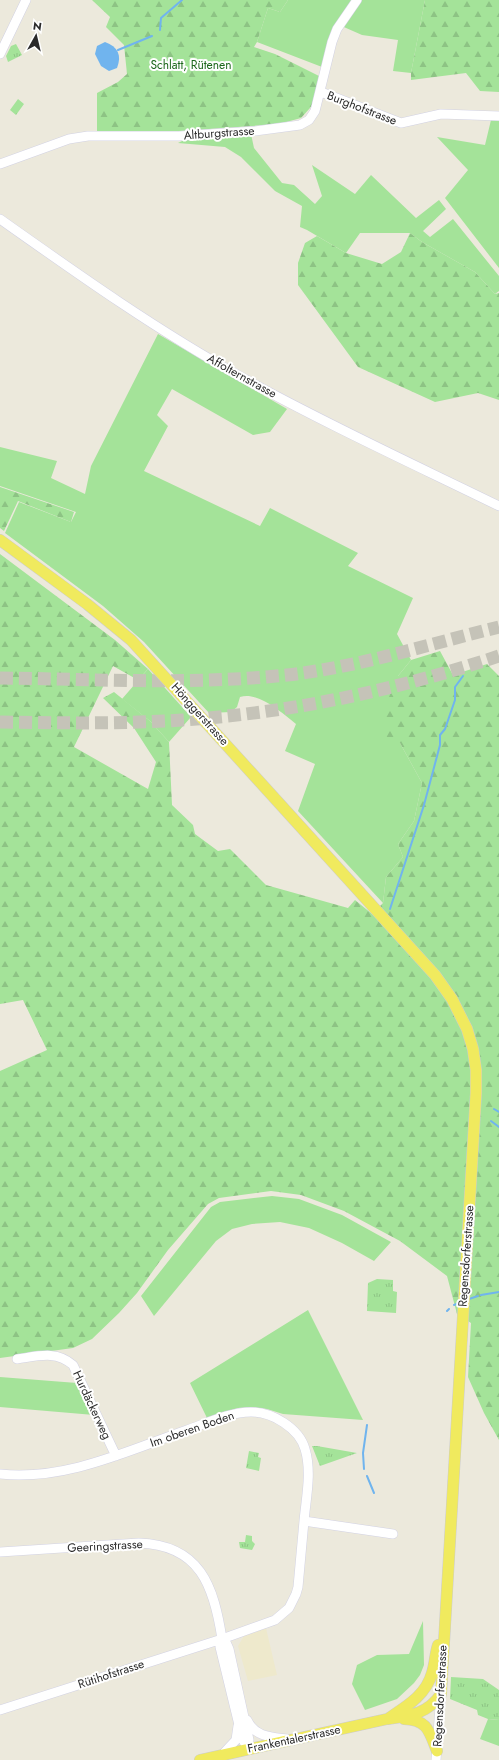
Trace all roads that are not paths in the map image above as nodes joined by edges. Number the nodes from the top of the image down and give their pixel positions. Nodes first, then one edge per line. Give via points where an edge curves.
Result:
1 (26, 0) edge
2 (357, 0) edge
3 (0, 54) edge
4 (321, 92) junction
5 (499, 116) edge
6 (0, 164) edge
7 (0, 220) edge
8 (499, 506) edge
9 (0, 540) edge
10 (379, 912) joint
11 (17, 1359) dead end
12 (116, 1456) junction
13 (0, 1474) edge
14 (304, 1521) junction
15 (393, 1534) dead end
16 (0, 1552) edge
17 (444, 1631) junction
18 (222, 1639) junction
19 (422, 1693) junction
20 (441, 1694) junction
21 (0, 1710) edge
22 (244, 1713) junction
23 (387, 1719) junction
24 (238, 1725) junction
25 (291, 1740) junction
26 (247, 1747) junction
27 (222, 1755) junction
28 (436, 1755) edge
29 (200, 1760) edge

1 - 3 street
2 - 4 street, Altburgstrasse via 332,42 323,73
4 - 5 street, Burghofstrasse via 401,123 442,114
4 - 6 street, Altburgstrasse via 315,111 309,120 300,125 179,136 88,136 69,139
7 - 8 street, Affolternstrasse via 159,328 242,377 316,417
9 - 10 main road, Hönggerstrasse via 131,640
10 - 17 main road, Regensdorferstrasse via 435,975 452,999 467,1029 476,1070
11 - 12 street, Hurdäckerweg via 59,1356 73,1365
12 - 13 street, Im oberen Boden via 65,1470 30,1475
12 - 14 street, Im oberen Boden via 240,1413 259,1412 268,1415 290,1428 305,1447 309,1471
14 - 15 street
14 - 18 street, Im oberen Boden via 298,1587 289,1608 275,1620
16 - 18 street, Geeringstrasse via 139,1543 166,1546 194,1562 202,1572 210,1590
17 - 19 main road, Regensdorferstrasse via 435,1654 432,1673
17 - 20 main road, Regensdorferstrasse
18 - 21 street, Rütihofstrasse
18 - 22 street, Geeringstrasse via 227,1644
18 - 24 street, Geeringstrasse via 220,1646
19 - 20 main road
19 - 23 main road, Frankentalerstrasse via 416,1700
20 - 23 main road, Frankentalerstrasse via 426,1710 414,1715
20 - 28 street, Regensdorferstrasse
22 - 25 street, Geeringstrasse via 249,1724 258,1733
22 - 26 street, Geeringstrasse via 249,1740
23 - 25 main road, Frankentalerstrasse
23 - 28 main road via 414,1720 424,1724 430,1732
24 - 26 street, Geeringstrasse
24 - 27 street, Geeringstrasse via 236,1740
25 - 26 main road, Frankentalerstrasse
26 - 27 main road, Frankentalerstrasse
27 - 29 main road, Frankentalerstrasse

